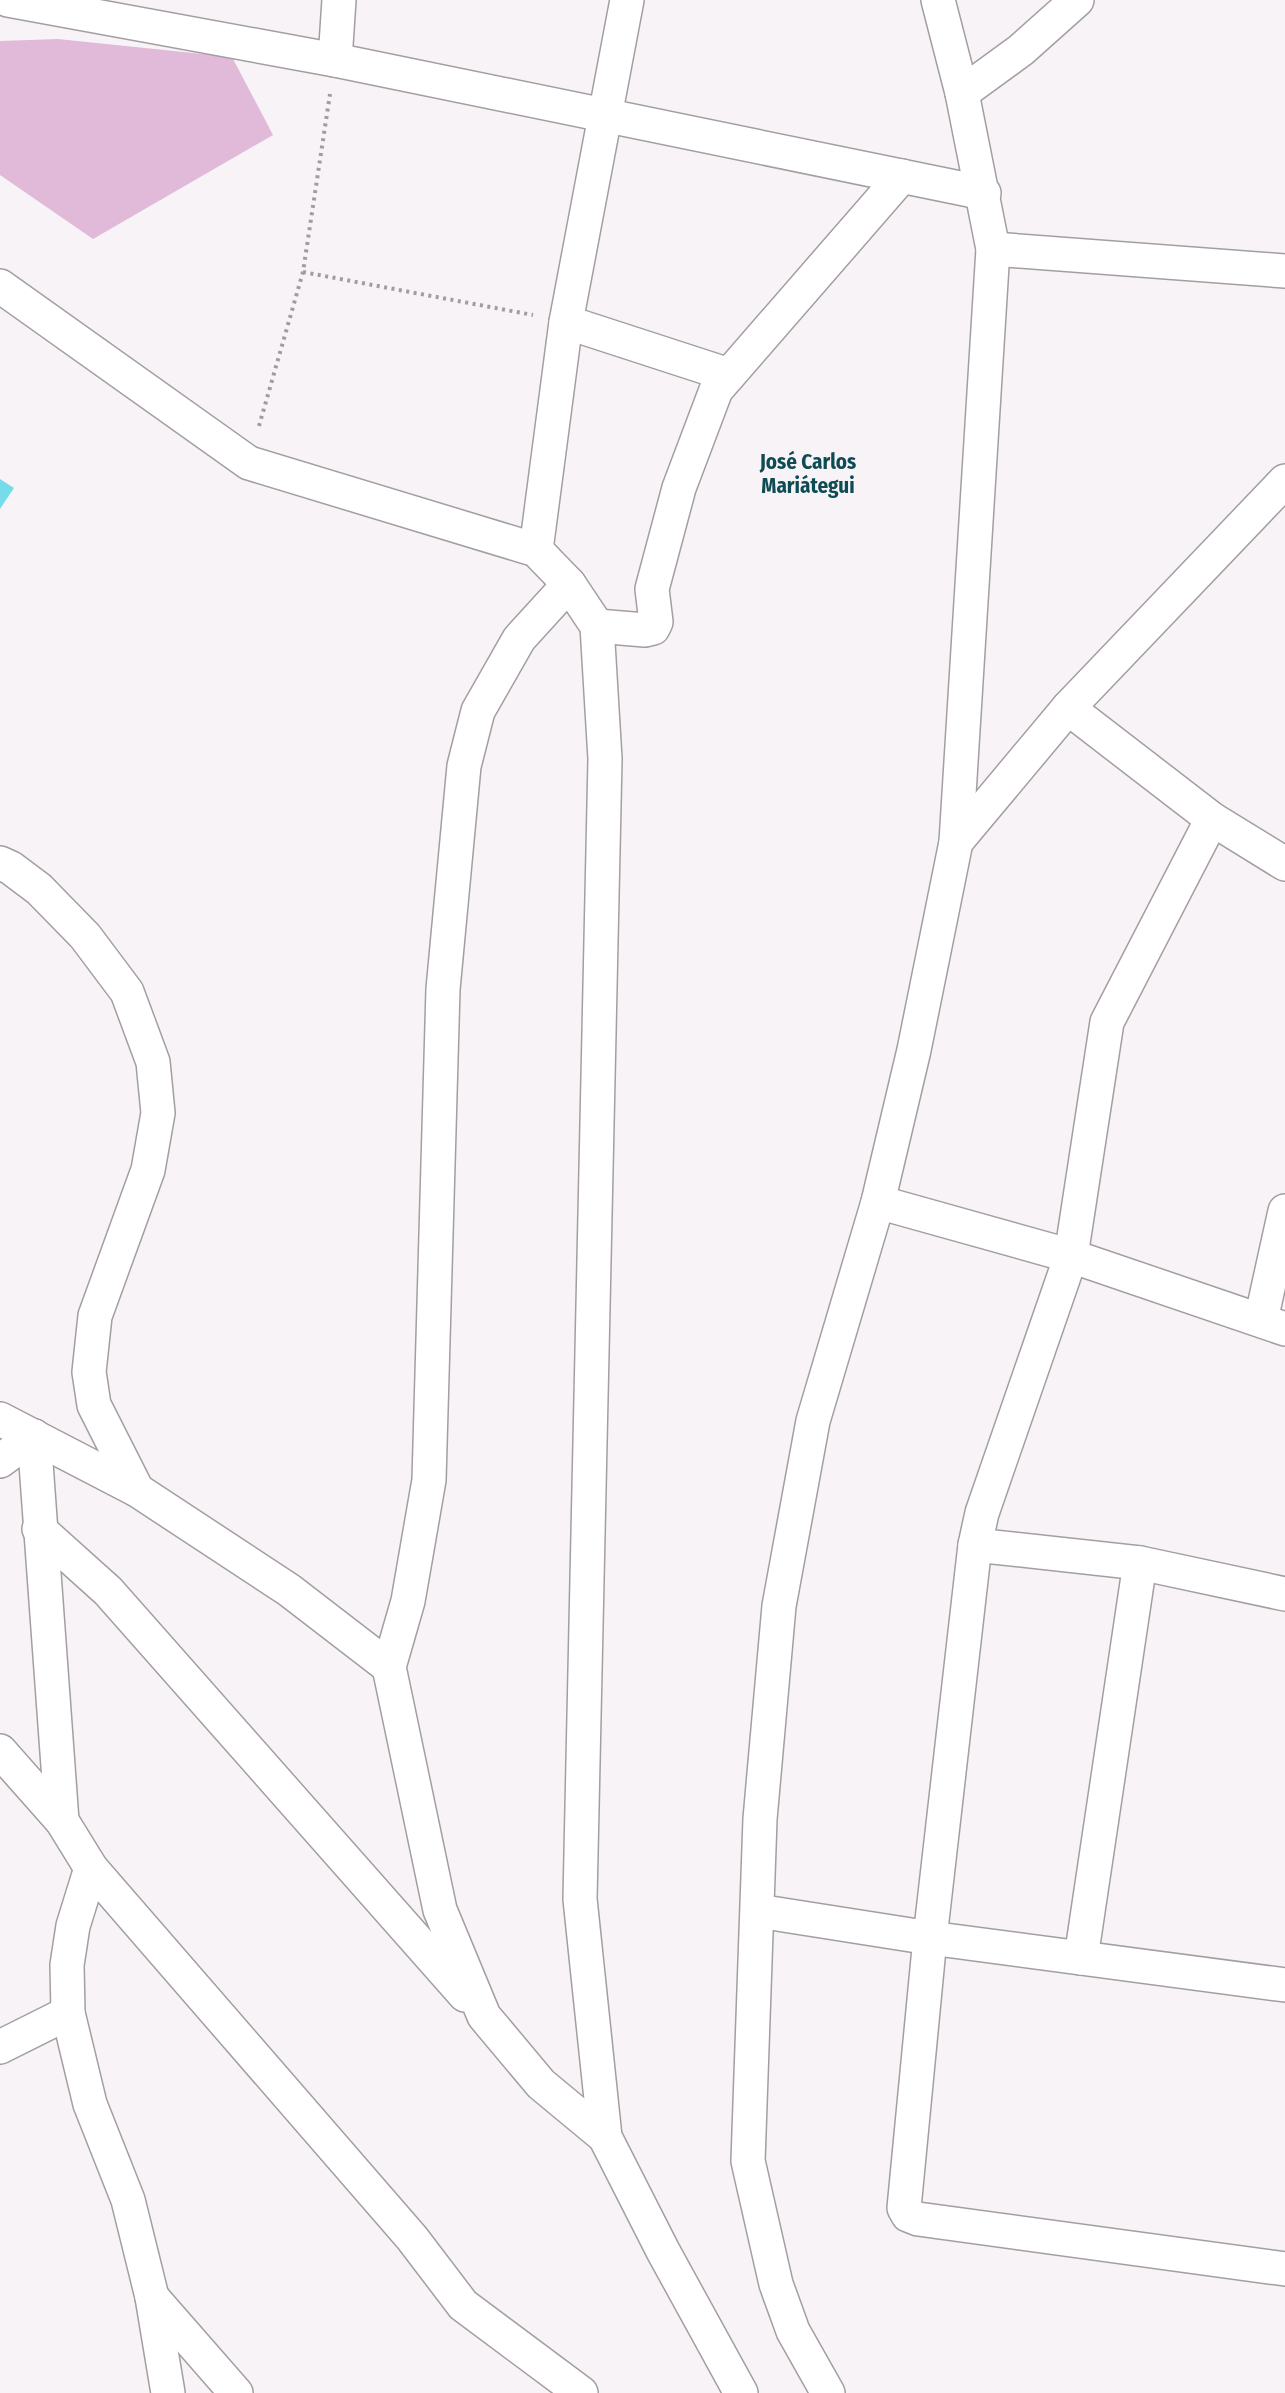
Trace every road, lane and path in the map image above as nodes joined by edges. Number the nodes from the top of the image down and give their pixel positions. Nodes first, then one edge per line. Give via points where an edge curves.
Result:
1 (8, 0) edge
2 (339, 0) edge
3 (627, 0) edge
4 (938, 0) edge
5 (1077, 0) edge
6 (335, 60) junction
7 (962, 93) junction
8 (606, 114) junction
9 (902, 176) junction
10 (984, 193) junction
11 (993, 249) junction
12 (1285, 271) edge
13 (303, 272) junction
14 (0, 286) edge
15 (566, 321) junction
16 (729, 375) junction
17 (249, 463) junction
18 (1285, 482) edge
19 (536, 550) junction
20 (569, 584) junction
21 (597, 626) junction
22 (1068, 708) junction
23 (1212, 819) junction
24 (956, 842) junction
25 (4, 863) edge
26 (1285, 864) edge
27 (878, 1202) junction
28 (1285, 1211) edge
29 (1071, 1256) junction
30 (1273, 1325) edge
31 (0, 1419) edge
32 (34, 1436) junction
33 (0, 1461) edge
34 (137, 1490) junction
35 (39, 1529) junction
36 (975, 1545) junction
37 (1140, 1563) junction
38 (1285, 1594) edge
39 (389, 1667) junction
40 (0, 1751) edge
41 (62, 1821) junction
42 (92, 1868) junction
43 (758, 1911) junction
44 (930, 1938) junction
45 (1081, 1958) junction
46 (1285, 1985) edge
47 (68, 2013) junction
48 (484, 2016) junction
49 (0, 2047) edge
50 (605, 2137) junction
51 (1284, 2264) edge
52 (152, 2297) junction
53 (168, 2393) edge
54 (236, 2393) edge
55 (581, 2393) edge
56 (741, 2393) edge
57 (828, 2393) edge

1 - 6 street
2 - 6 street
3 - 8 street
4 - 7 street
5 - 7 street via 1021,50
6 - 8 street
6 - 13 path
7 - 10 street
8 - 9 street
8 - 15 street
9 - 10 street
9 - 16 street
10 - 11 street
11 - 12 street
11 - 24 street
13 - 15 path
13 - 17 path
14 - 17 street
15 - 16 street
15 - 19 street
16 - 21 street via 716,390 679,488 652,590 655,625 649,630
17 - 19 street
18 - 22 street
19 - 20 street
20 - 21 street
20 - 39 street via 519,639 478,711 464,766 443,989 429,1480 408,1600
21 - 50 street via 604,771 580,1899
22 - 23 street
22 - 24 street
23 - 26 street
23 - 29 street via 1107,1022
24 - 27 street
25 - 34 street via 39,889 85,936 127,992 153,1062 158,1113 148,1170 94,1316 89,1372 94,1405
27 - 29 street
27 - 43 street via 813,1421 779,1606 760,1820
28 - 30 street
29 - 30 street
29 - 36 street via 982,1513
31 - 32 street
32 - 33 street
32 - 34 street
32 - 35 street
34 - 39 street via 289,1590
35 - 41 street
35 - 48 street via 108,1591
36 - 37 street
36 - 44 street
37 - 38 street
37 - 45 street
39 - 48 street via 440,1910
40 - 41 street
41 - 42 street
42 - 47 street via 71,1936
42 - 55 street via 412,2238 463,2305
43 - 44 street
43 - 57 street via 748,2161 776,2284 793,2331
44 - 45 street
44 - 51 street via 904,2208 908,2215
45 - 46 street
47 - 49 street
47 - 52 street via 90,2104 129,2200
48 - 50 street via 541,2084
50 - 56 street
52 - 53 street
52 - 54 street

